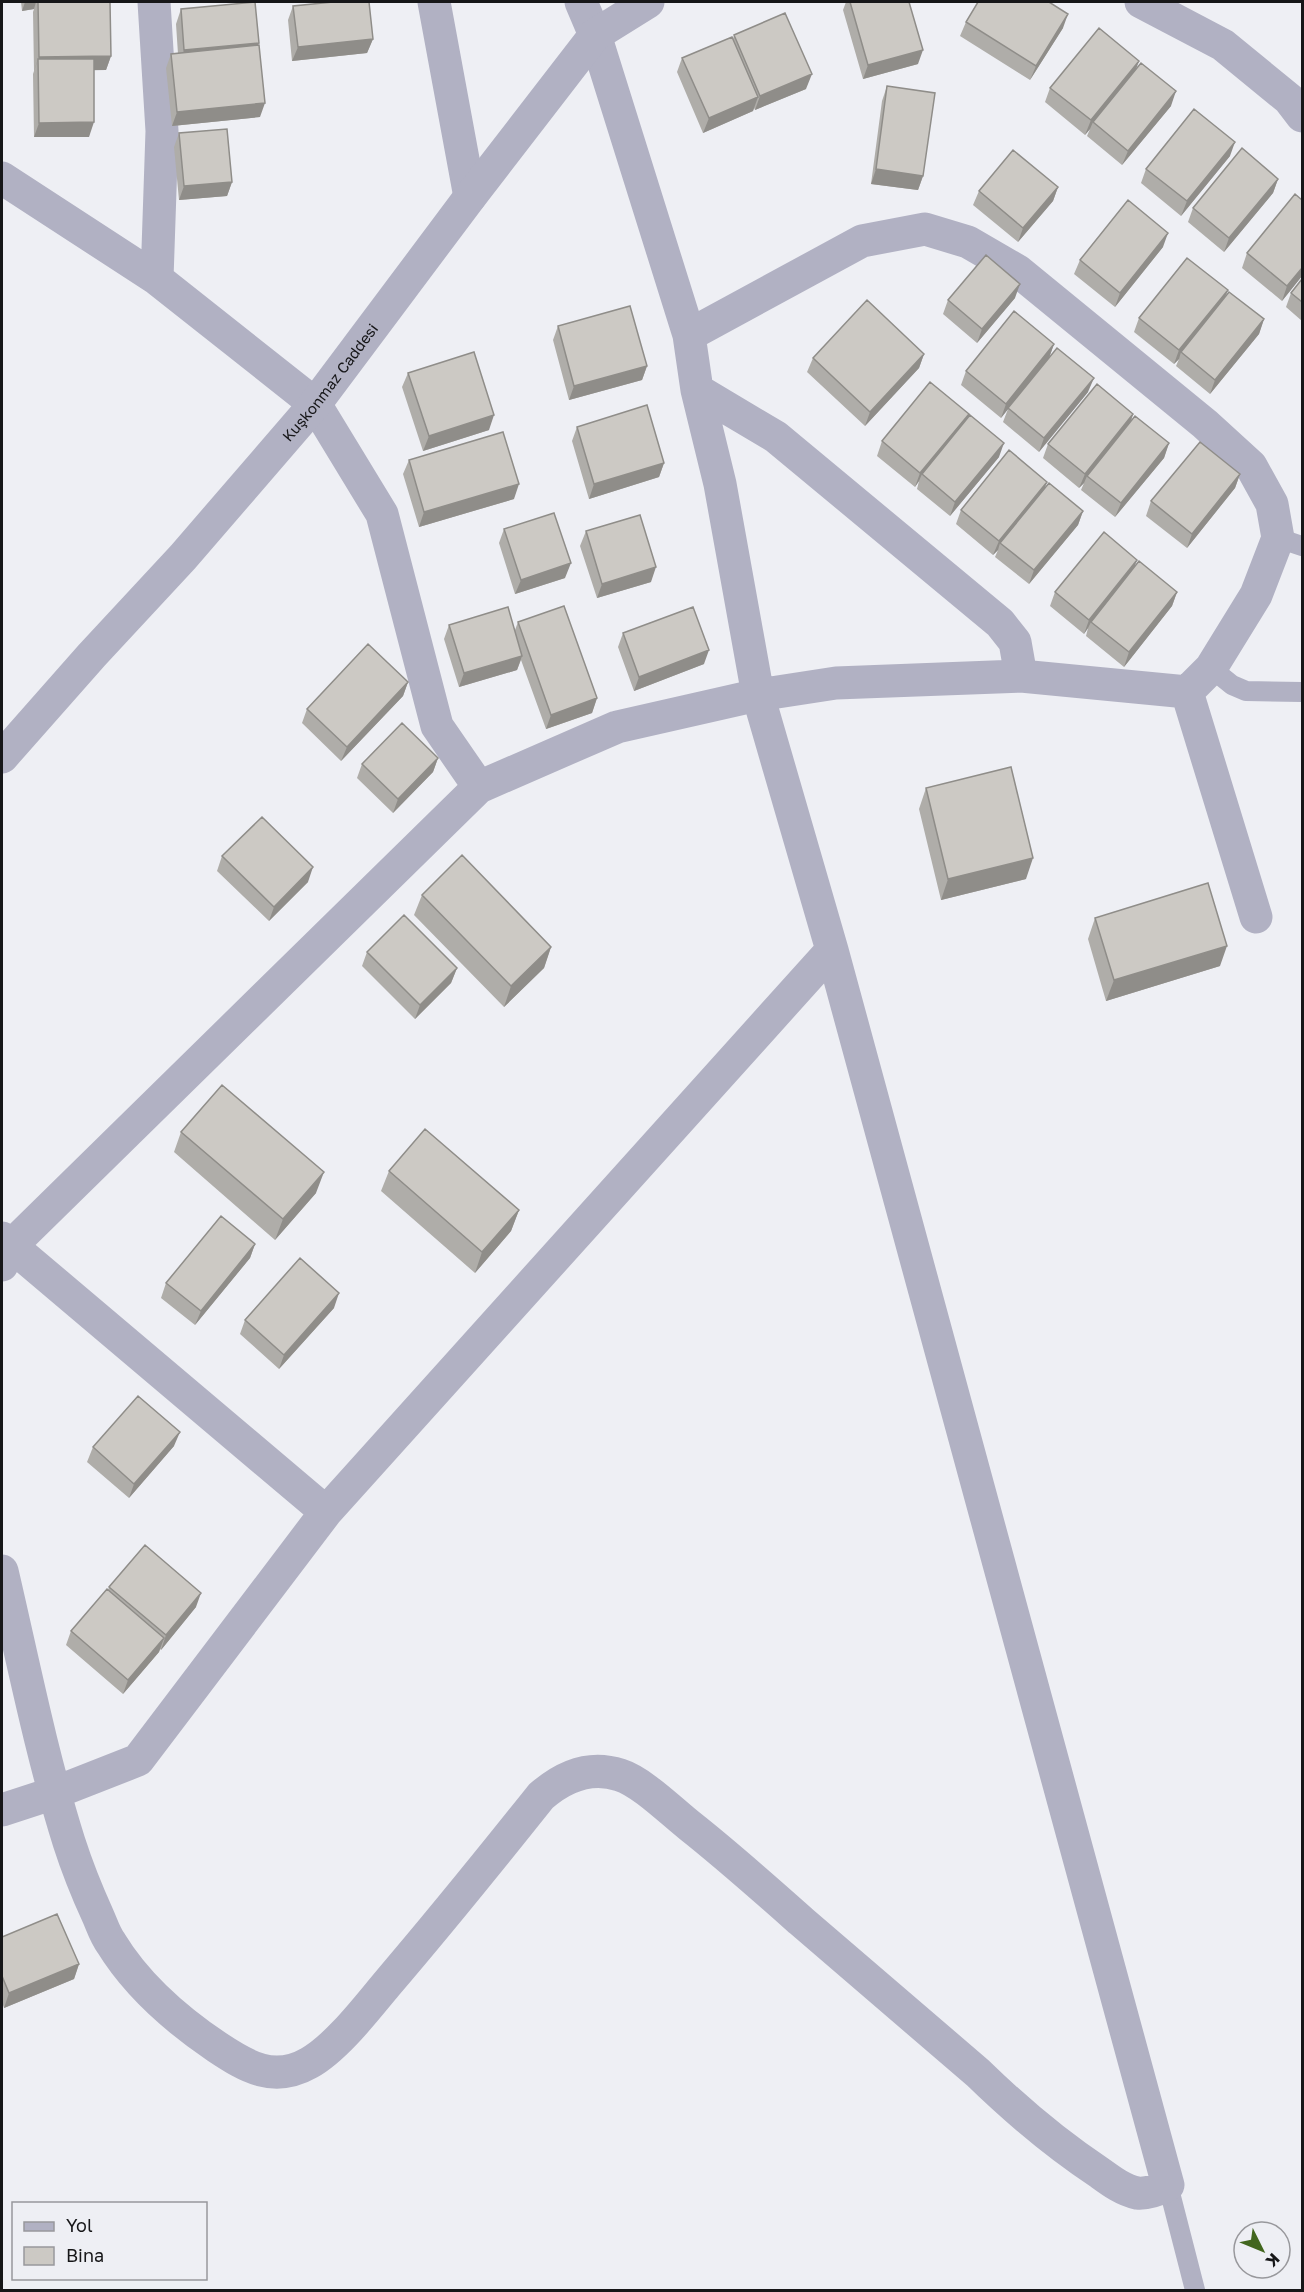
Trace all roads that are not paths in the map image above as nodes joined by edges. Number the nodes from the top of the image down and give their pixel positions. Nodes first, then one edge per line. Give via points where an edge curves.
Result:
1 (154, 2) edge
2 (434, 2) edge
3 (581, 2) edge
4 (648, 2) edge
5 (1141, 2) edge
6 (595, 35) junction
7 (1302, 117) edge
8 (2, 178) edge
9 (470, 197) junction
10 (157, 279) junction
11 (689, 335) junction
12 (697, 390) junction
13 (315, 404) junction
14 (1290, 542) edge
15 (1211, 668) junction
16 (1021, 676) junction
17 (1187, 692) junction
18 (1302, 693) edge
19 (758, 695) junction
20 (2, 758) edge
21 (479, 787) junction
22 (1256, 917) dead end
23 (832, 950) junction
24 (5, 1250) edge
25 (327, 1512) junction
26 (2, 1571) edge
27 (54, 1793) junction
28 (2, 1810) edge
29 (1168, 2185) junction
30 (1195, 2290) edge

1 - 10 street via 162,131
2 - 9 street
3 - 6 street
4 - 6 street, Kuşkonmaz Caddesi
5 - 7 street via 1223,45 1289,99
6 - 9 street, Kuşkonmaz Caddesi
6 - 11 street
8 - 10 street
9 - 13 street, Kuşkonmaz Caddesi
10 - 13 street
11 - 12 street
11 - 14 street via 862,241 925,229 968,242 1018,271 1251,466
12 - 16 street via 776,437 1000,622 1014,642
12 - 19 street via 720,484
13 - 20 street, Kuşkonmaz Caddesi
13 - 21 street via 382,514 437,726
14 - 15 street
15 - 17 street
15 - 18 lane via 1246,691
16 - 17 street
16 - 19 street via 836,683
17 - 22 street
19 - 21 street via 617,727
19 - 23 street
21 - 24 street
23 - 25 street
23 - 29 street
24 - 25 street
25 - 27 street via 138,1760
26 - 27 street
27 - 28 street
27 - 29 street via 84,1885 110,1942 133,1973 210,2042 248,2066 282,2072 321,2055 361,2015 541,1796 578,1774 603,1771 622,1775 712,1843 1046,2134 1126,2190 1149,2193
29 - 30 lane

